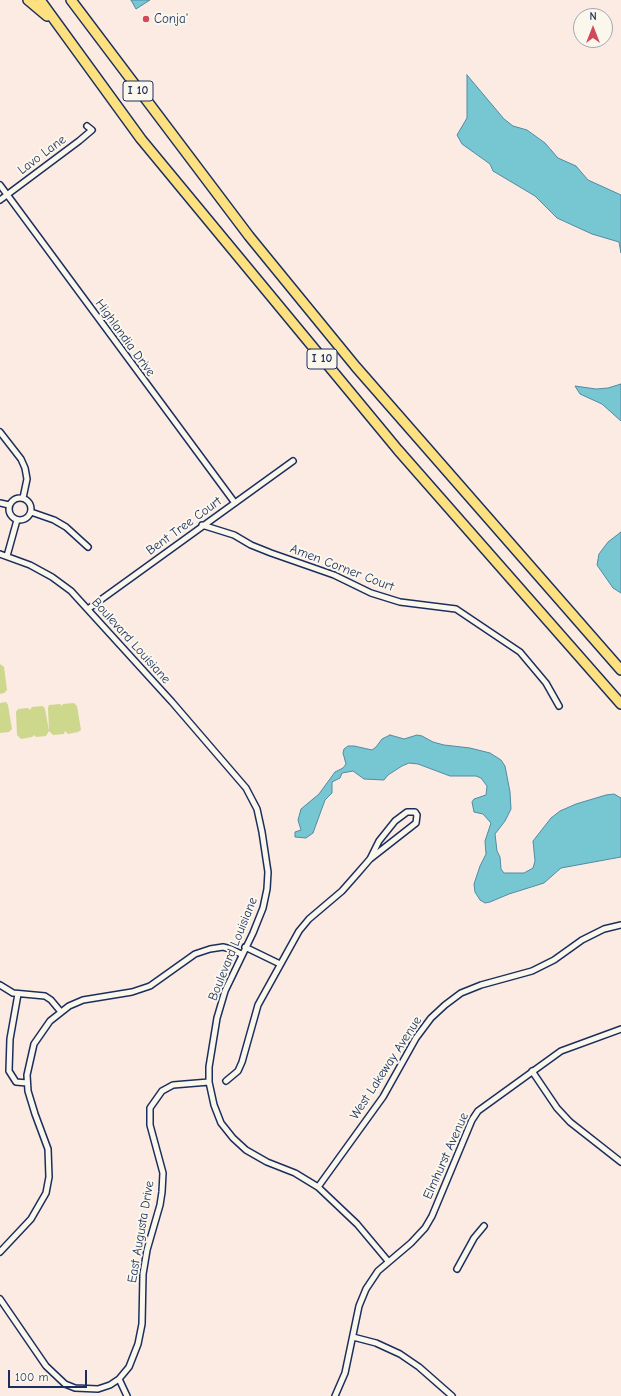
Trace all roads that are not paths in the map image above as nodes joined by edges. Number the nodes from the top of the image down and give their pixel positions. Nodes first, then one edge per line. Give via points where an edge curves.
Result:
1 (28, 0) edge
2 (40, 0) edge
3 (71, 1) edge
4 (59, 26) junction
5 (87, 126) dead end
6 (0, 185) edge
7 (7, 194) junction
8 (0, 200) edge
9 (0, 432) edge
10 (293, 461) dead end
11 (23, 498) junction
12 (0, 503) edge
13 (235, 503) junction
14 (9, 505) junction
15 (31, 512) junction
16 (17, 520) junction
17 (202, 525) junction
18 (88, 547) dead end
19 (0, 554) edge
20 (7, 556) junction
21 (88, 609) junction
22 (621, 670) edge
23 (621, 704) edge
24 (559, 706) dead end
25 (370, 859) junction
26 (621, 925) edge
27 (245, 947) junction
28 (242, 954) junction
29 (280, 964) junction
30 (0, 985) edge
31 (18, 994) junction
32 (61, 1012) junction
33 (621, 1029) edge
34 (532, 1072) junction
35 (226, 1081) dead end
36 (209, 1082) junction
37 (27, 1083) junction
38 (621, 1162) edge
39 (318, 1187) junction
40 (484, 1226) dead end
41 (0, 1252) edge
42 (388, 1261) junction
43 (457, 1269) dead end
44 (0, 1299) edge
45 (353, 1337) junction
46 (119, 1379) junction
47 (127, 1396) edge
48 (335, 1396) edge
49 (452, 1396) edge

1 - 4 highway
2 - 4 highway, I 10
3 - 22 highway, I 10 via 249,236 347,355
4 - 23 highway, I 10 via 141,139 398,450
5 - 7 street, Lavo Lane via 92,130 80,141
6 - 7 street, Highlandia Drive
7 - 8 street, Lavo Lane
7 - 13 street, Highlandia Drive
9 - 11 street via 25,468 27,479
10 - 13 street, Bent Tree Court
11 - 14 street via 15,498
11 - 15 street via 29,503
12 - 14 street
13 - 17 street, Bent Tree Court
14 - 16 street via 10,515
15 - 16 street via 26,518
15 - 18 street via 66,527
16 - 20 street
17 - 21 street, Bent Tree Court
17 - 24 street, Amen Corner Court via 234,535 271,553 334,574 371,593 400,602 456,609 520,652 546,683
19 - 20 street, Boulevard Louisiane
20 - 21 street, Boulevard Louisiane via 52,577 71,591
21 - 27 street, Boulevard Louisiane via 231,769 246,788 257,810 268,872 267,889 263,908
25 - 25 street via 416,823 415,812 407,812 395,822 379,841
25 - 29 street via 342,891 309,919
26 - 39 street, West Lakeway Avenue via 604,929 582,940 554,960 532,971 481,985 461,993 445,1005 416,1038 383,1097
27 - 28 street, Boulevard Louisiane
27 - 29 street
28 - 32 street via 223,947 210,949 195,954 150,986 132,992 83,1000
28 - 36 street, Boulevard Louisiane via 225,991 218,1018 212,1046
29 - 35 street via 258,1005 238,1071
30 - 31 street
31 - 32 street via 44,996
31 - 37 street via 10,1039 9,1071 16,1082
32 - 37 street via 50,1021 34,1044
33 - 34 street, Elmhurst Avenue via 561,1051
34 - 38 street via 570,1122
34 - 42 street, Elmhurst Avenue via 478,1111 425,1228
36 - 39 street, Boulevard Louisiane via 221,1123 232,1138 267,1162 295,1173
36 - 46 street, East Augusta Drive via 173,1085 162,1091 150,1108 150,1125 163,1173 162,1192 143,1274 142,1324 138,1344 129,1367
37 - 41 street via 48,1149 49,1177 41,1204 31,1219
39 - 42 street, Boulevard Louisiane via 357,1224
40 - 43 street via 474,1238
42 - 45 street, Elmhurst Avenue via 366,1289 359,1306
44 - 46 street via 56,1377 75,1388 98,1388
45 - 48 street, Elmhurst Avenue via 345,1373
45 - 49 street via 376,1343 400,1354
46 - 47 street

